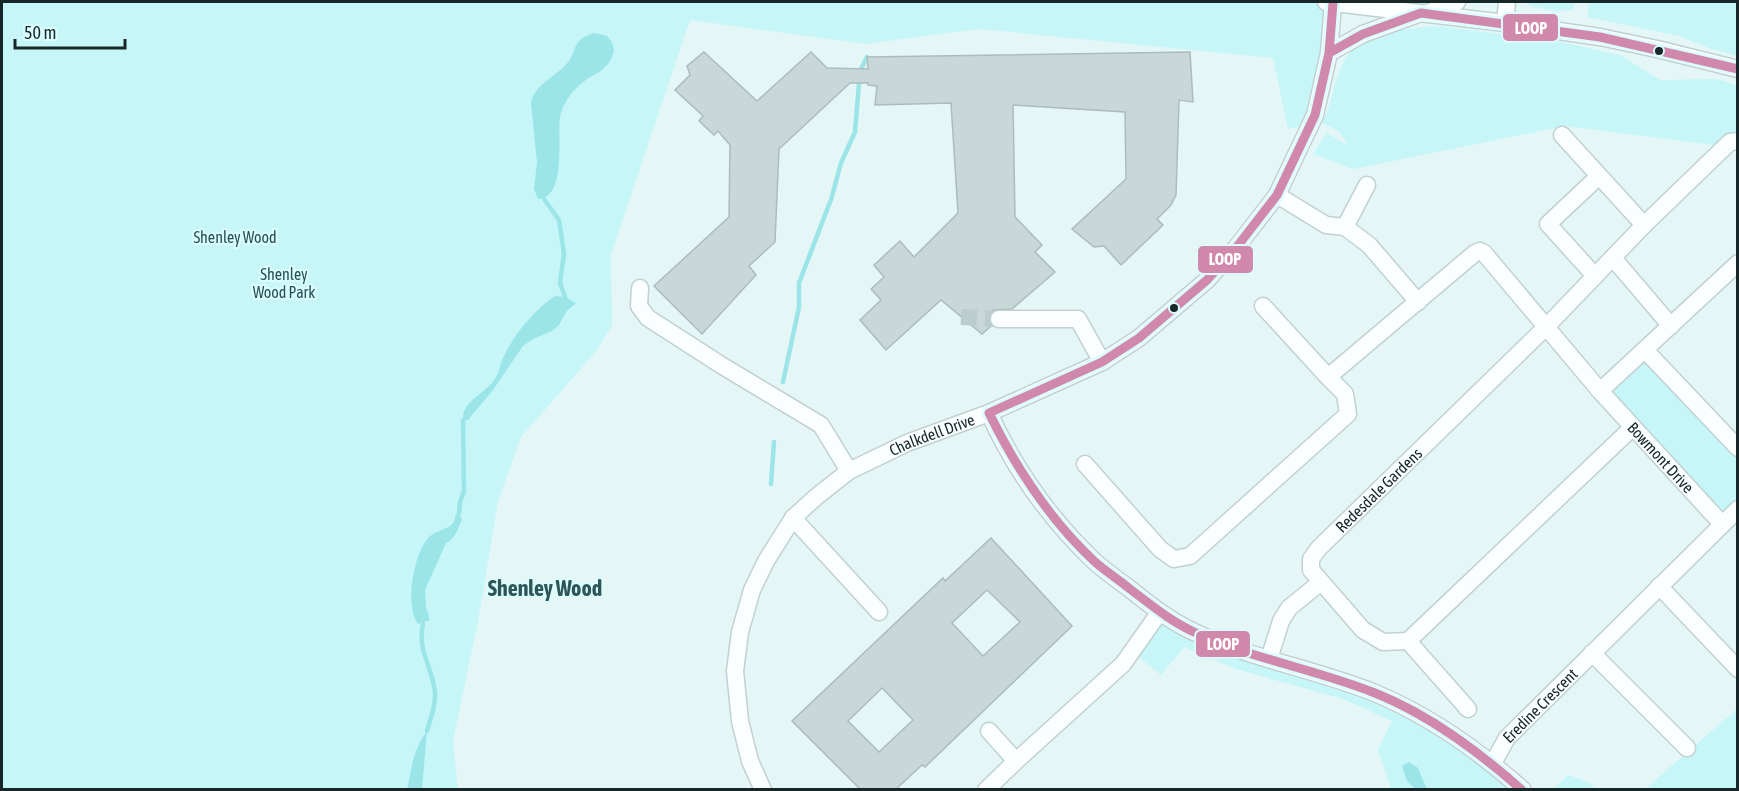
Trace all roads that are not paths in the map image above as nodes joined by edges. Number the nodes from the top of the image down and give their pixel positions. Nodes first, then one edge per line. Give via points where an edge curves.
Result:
1 (1330, 2) edge
2 (1456, 2) edge
3 (1507, 2) edge
4 (1424, 13) junction
5 (1505, 22) junction
6 (1329, 53) junction
7 (1737, 69) edge
8 (1562, 135) dead end
9 (1737, 141) edge
10 (1598, 177) junction
11 (1367, 185) dead end
12 (1277, 195) junction
13 (1644, 225) junction
14 (1345, 227) junction
15 (1613, 258) junction
16 (1737, 263) edge
17 (1595, 276) junction
18 (640, 288) dead end
19 (1418, 302) junction
20 (1263, 306) dead end
21 (999, 319) tunnel mouth
22 (1671, 326) junction
23 (1546, 327) junction
24 (1646, 351) junction
25 (1102, 362) junction
26 (1328, 376) junction
27 (1600, 391) junction
28 (989, 413) junction
29 (1633, 428) junction
30 (1737, 448) edge
31 (1085, 464) dead end
32 (849, 471) junction
33 (1737, 509) edge
34 (794, 518) junction
35 (1722, 524) junction
36 (1321, 582) junction
37 (1659, 586) junction
38 (879, 612) dead end
39 (1159, 613) junction
40 (1408, 641) junction
41 (1592, 653) junction
42 (1269, 659) junction
43 (1737, 669) edge
44 (1468, 709) dead end
45 (989, 731) dead end
46 (1688, 748) dead end
47 (1016, 761) junction
48 (1493, 763) junction
49 (763, 789) edge
50 (986, 789) edge
51 (1523, 789) edge

1 - 4 street
1 - 6 street, Chalkdell Drive
2 - 4 street
3 - 5 street
4 - 5 street
4 - 6 street via 1363,34
5 - 7 street via 1600,37
6 - 12 street, Chalkdell Drive via 1315,115
8 - 10 street
9 - 13 street via 1730,142
10 - 13 street
10 - 17 street via 1548,224
11 - 14 street
12 - 14 street via 1326,225
12 - 25 street, Chalkdell Drive via 1207,280 1139,338
13 - 15 street
14 - 19 street via 1369,245
15 - 17 street
15 - 22 street
16 - 22 street
17 - 23 street
18 - 32 street via 639,306 648,318 821,424
19 - 23 street, Bowmont Drive via 1480,251
19 - 26 street
20 - 26 street
21 - 25 street via 1078,319
22 - 24 street
23 - 27 street, Bowmont Drive
23 - 36 street, Redesdale Gardens via 1319,548 1311,559 1311,570
24 - 27 street
24 - 30 street
25 - 28 street, Chalkdell Drive
26 - 31 street via 1345,394 1348,414 1190,556 1174,559 1160,549
27 - 29 street, Bowmont Drive
28 - 32 street, Chalkdell Drive via 907,443
28 - 39 street via 1021,474 1063,527 1095,561
29 - 35 street, Bowmont Drive
29 - 40 street
32 - 34 street, Chalkdell Drive
33 - 35 street, Eredine Crescent
34 - 38 street
34 - 49 street, Chalkdell Drive via 752,590 740,632 735,672 740,720 750,761
35 - 37 street, Eredine Crescent
36 - 40 street, Redesdale Gardens via 1363,630 1383,642
36 - 42 street via 1288,608
37 - 41 street, Eredine Crescent
37 - 43 street
39 - 42 street via 1227,646
39 - 47 street via 1123,664
40 - 44 street
41 - 46 street
41 - 48 street, Eredine Crescent via 1507,738
42 - 48 street via 1405,707 1446,729
45 - 47 street
47 - 50 street
48 - 51 street

